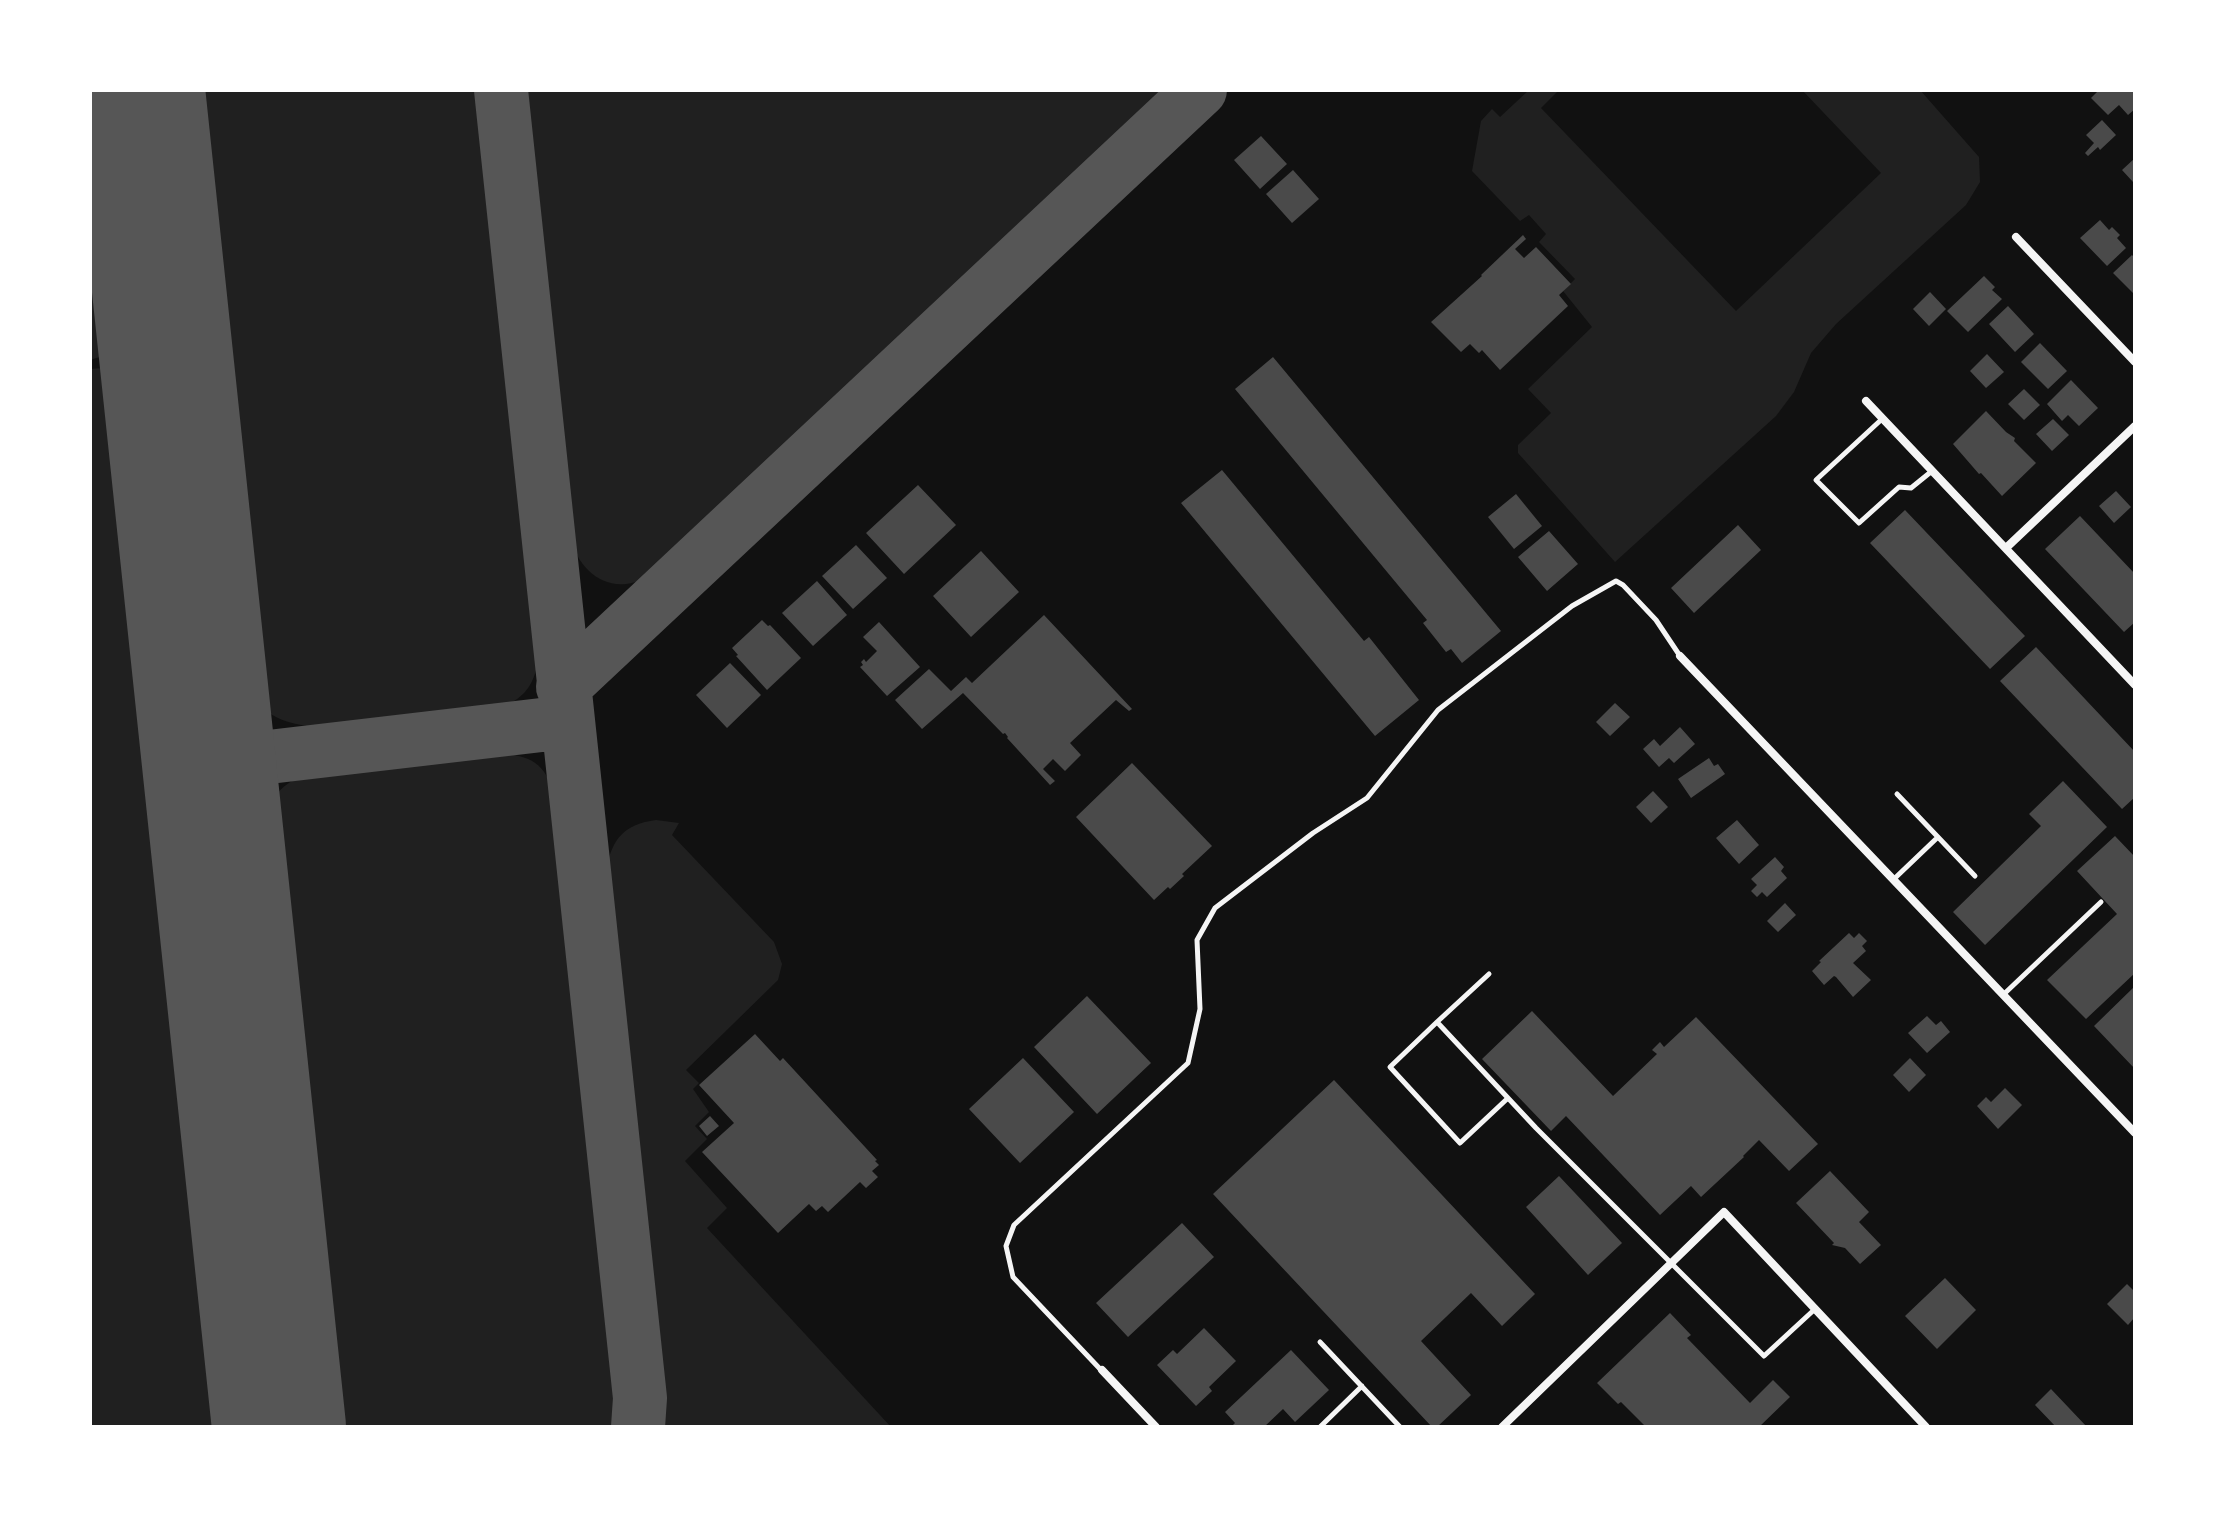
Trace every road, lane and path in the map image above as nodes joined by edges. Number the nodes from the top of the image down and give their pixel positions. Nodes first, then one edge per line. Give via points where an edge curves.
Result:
1 (2016, 237) dead end
2 (2135, 362) edge
3 (1866, 401) dead end
4 (1882, 418) junction
5 (2135, 426) edge
6 (1932, 471) junction
7 (2006, 548) junction
8 (1680, 656) joint
9 (2135, 685) edge
10 (1897, 794) dead end
11 (1938, 837) junction
12 (1975, 876) dead end
13 (1893, 880) junction
14 (2101, 902) dead end
15 (1489, 974) dead end
16 (2003, 995) junction
17 (1437, 1022) junction
18 (1508, 1098) junction
19 (2135, 1133) edge
20 (1673, 1263) junction
21 (1815, 1309) junction
22 (1320, 1342) dead end
23 (1102, 1370) joint
24 (1362, 1386) junction
25 (1156, 1427) edge
26 (1320, 1427) edge
27 (1400, 1427) edge
28 (1502, 1427) edge
29 (1926, 1427) edge

1 - 2 street
3 - 4 street
4 - 6 street
4 - 6 lane via 1816,480 1859,523 1899,487 1911,488
5 - 7 street
6 - 7 street
7 - 9 street
8 - 13 street
8 - 23 lane via 1656,620 1616,581 1572,606 1438,710 1367,798 1215,908 1197,940 1200,1009 1188,1063 1014,1225 1006,1246 1013,1277
10 - 11 lane
11 - 12 lane
11 - 13 lane
13 - 16 street
14 - 16 lane
15 - 17 lane
16 - 19 street
17 - 18 lane
17 - 18 lane via 1390,1067 1460,1143
18 - 20 lane
20 - 21 lane via 1764,1356
20 - 21 street via 1724,1212
20 - 28 street
21 - 29 street
22 - 24 lane
23 - 25 street
24 - 26 lane
24 - 27 lane

